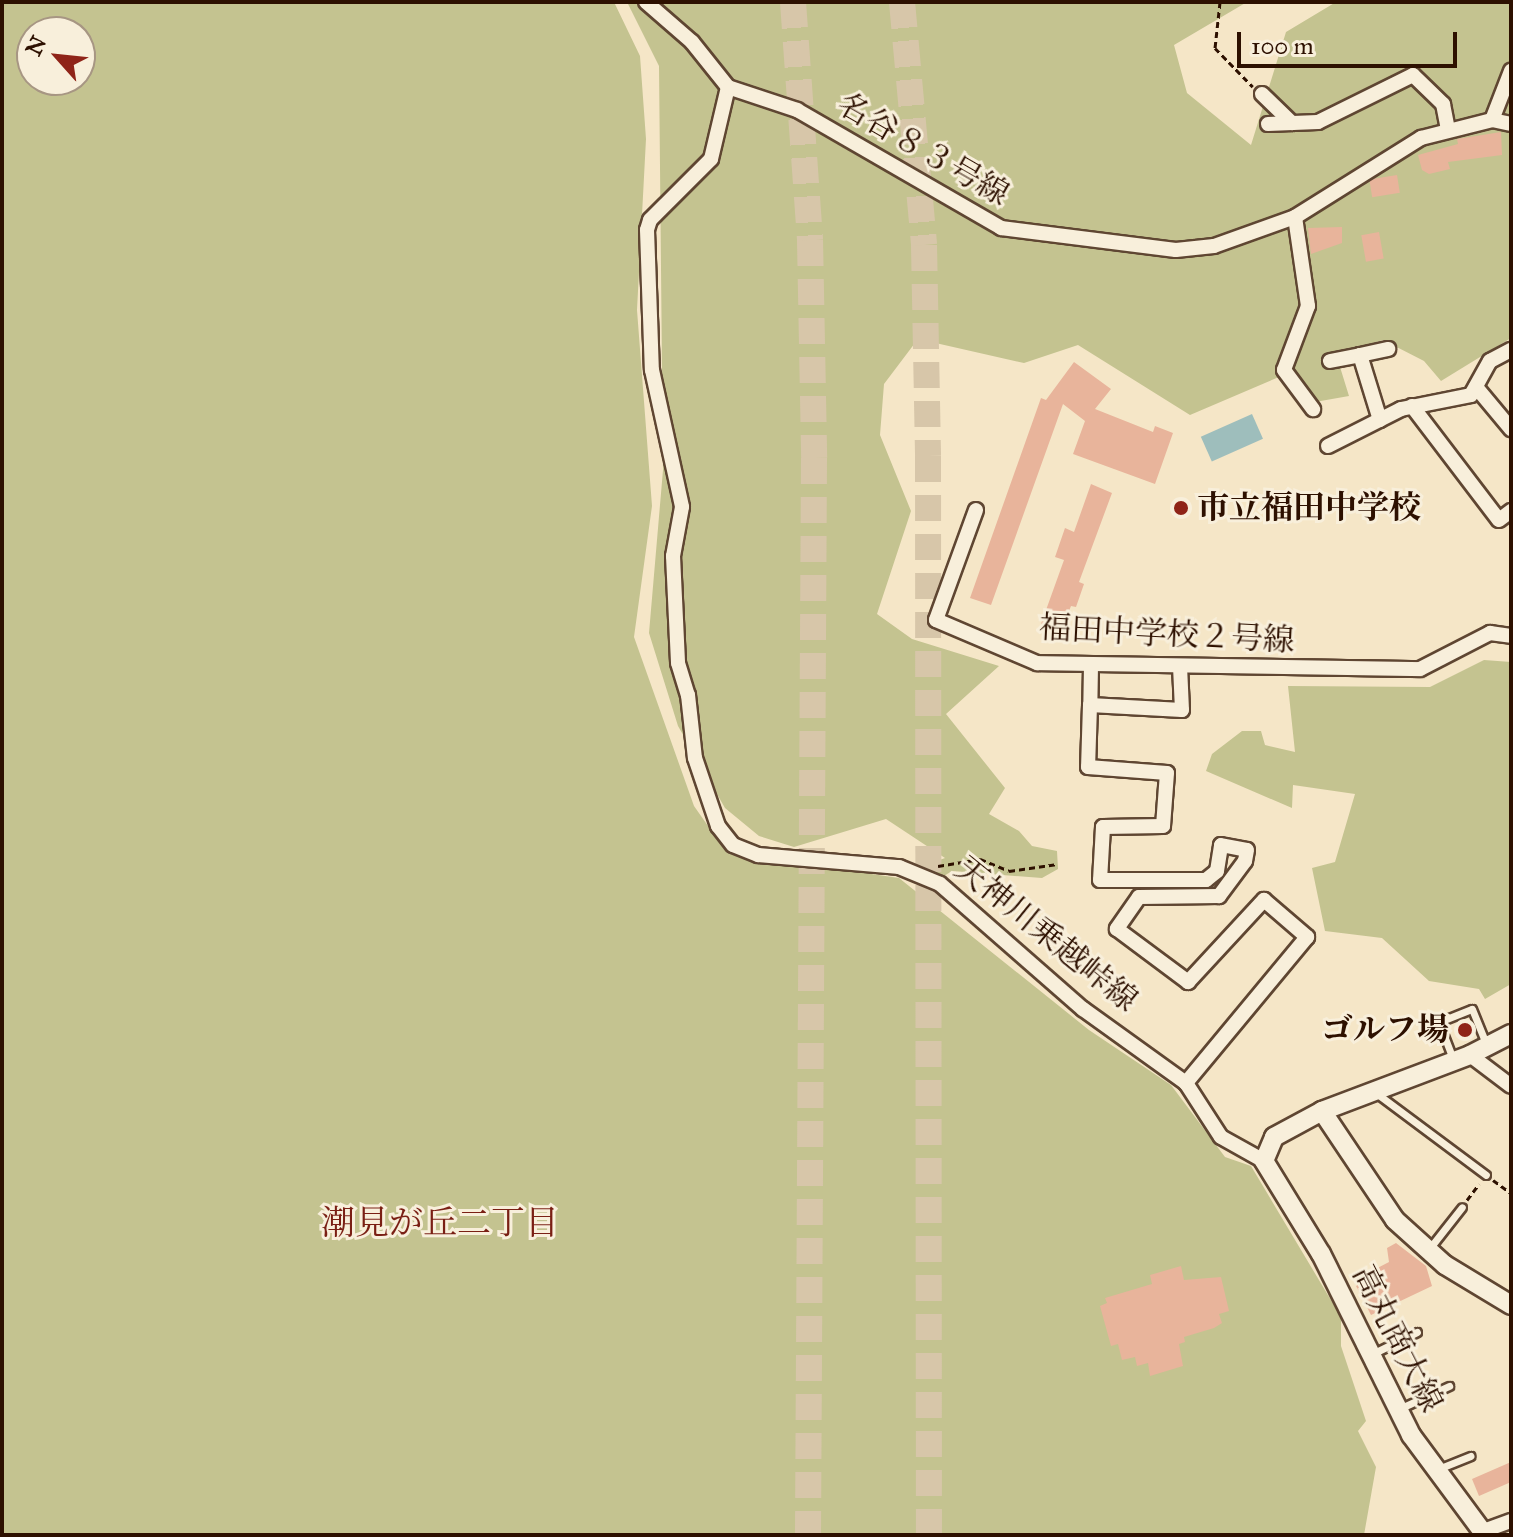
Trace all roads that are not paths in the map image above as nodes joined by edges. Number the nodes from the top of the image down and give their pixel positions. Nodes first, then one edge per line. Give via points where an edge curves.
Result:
1 (646, 2) edge
2 (1511, 71) edge
3 (728, 87) junction
4 (1262, 94) road end
5 (1492, 120) junction
6 (1292, 123) junction
7 (1268, 124) dead end
8 (1511, 124) edge
9 (1448, 130) junction
10 (1295, 217) junction
11 (1388, 349) dead end
12 (1511, 350) edge
13 (1360, 355) junction
14 (1330, 361) dead end
15 (1476, 387) junction
16 (1412, 406) junction
17 (1313, 409) dead end
18 (1380, 420) junction
19 (1511, 429) edge
20 (1328, 446) dead end
21 (976, 510) dead end
22 (1511, 511) edge
23 (1511, 636) edge
24 (1091, 666) junction
25 (1180, 666) junction
26 (1090, 705) junction
27 (1511, 1034) edge
28 (1487, 1047) junction
29 (1462, 1058) junction
30 (1186, 1083) junction
31 (1511, 1086) edge
32 (1374, 1091) junction
33 (1322, 1111) junction
34 (1264, 1161) junction
35 (1486, 1175) road end
36 (1462, 1207) road end
37 (1427, 1251) junction
38 (1509, 1309) edge
39 (1417, 1332) dead end
40 (1372, 1354) junction
41 (1449, 1386) dead end
42 (1399, 1409) junction
43 (1470, 1456) dead end
44 (1438, 1469) junction
45 (1511, 1521) edge
46 (1489, 1533) edge

1 - 3 street via 692,42
2 - 5 street
3 - 10 street, 名谷８３号線 via 797,110 961,208 1026,235 1176,250 1214,246
3 - 30 street, 天神川乗越峠線 via 711,159 650,220 647,230 652,370 682,507 673,556 675,631 695,758 718,826 740,850 919,872 940,884 1083,1009
4 - 6 street
5 - 8 street
5 - 9 street, 名谷８３号線
6 - 7 street
6 - 9 street via 1318,122 1413,75 1443,104
9 - 10 street, 名谷８３号線 via 1421,138
10 - 17 street via 1308,306 1284,370
11 - 13 street
12 - 15 street via 1490,361
13 - 14 street
13 - 18 street
15 - 16 street via 1459,400
15 - 19 street
16 - 18 street
16 - 22 street via 1499,520
18 - 20 street
21 - 24 street, 福田中学校２号線 via 936,620 1037,663
23 - 25 street, 福田中学校２号線 via 1490,633 1420,669
24 - 25 street, 福田中学校２号線
24 - 26 street
25 - 26 street via 1182,710
26 - 30 street via 1088,767 1167,773 1163,826 1103,827 1100,880 1206,880 1217,871 1221,845 1247,850 1245,861 1219,896 1139,897 1117,929 1188,982 1264,900 1307,937
27 - 28 street
28 - 29 street
28 - 29 lane via 1472,1009 1439,1022
29 - 31 street
29 - 32 street
30 - 34 street, 天神川乗越峠線 via 1212,1129
32 - 33 street
32 - 35 lane
33 - 34 street via 1274,1137
33 - 37 street via 1395,1220
34 - 40 street, 高丸商大線
36 - 37 lane
37 - 38 street
39 - 40 lane
40 - 42 street, 高丸商大線
41 - 42 lane
42 - 44 street, 高丸商大線 via 1411,1435
43 - 44 lane
44 - 46 street, 高丸商大線
45 - 46 street

